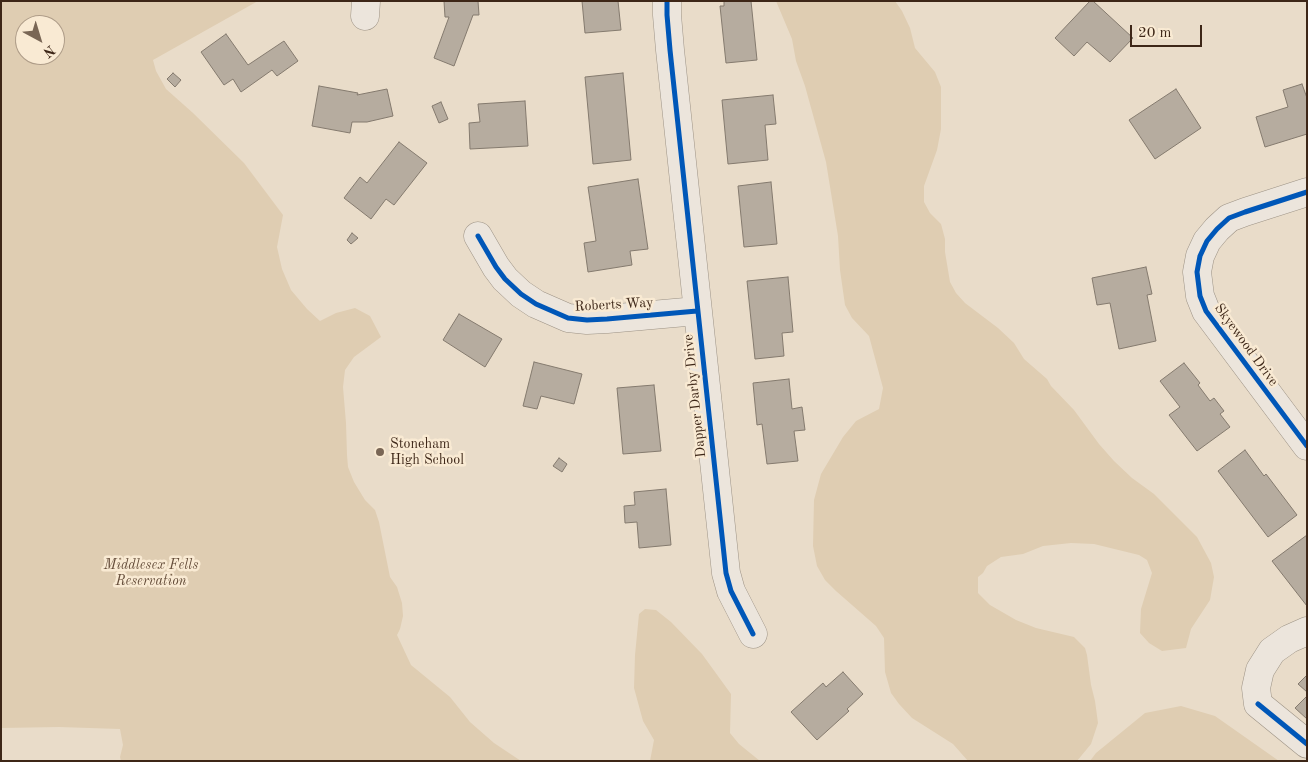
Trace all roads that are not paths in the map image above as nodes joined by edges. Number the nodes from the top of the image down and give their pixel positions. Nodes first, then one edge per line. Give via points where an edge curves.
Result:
1 (667, 1) edge
2 (1307, 192) edge
3 (478, 236) dead end
4 (697, 311) junction
5 (1307, 446) edge
6 (1307, 632) edge
7 (753, 634) dead end
8 (1307, 744) edge

1 - 4 street, Dapper Darby Drive
2 - 5 street, Skyewood Drive via 1237,214 1223,223 1207,241 1197,272 1206,311
3 - 4 street, Roberts Way via 496,267 521,294 568,318 607,319
4 - 7 street, Dapper Darby Drive via 727,578
6 - 8 street via 1272,651 1260,670 1256,688 1258,704

